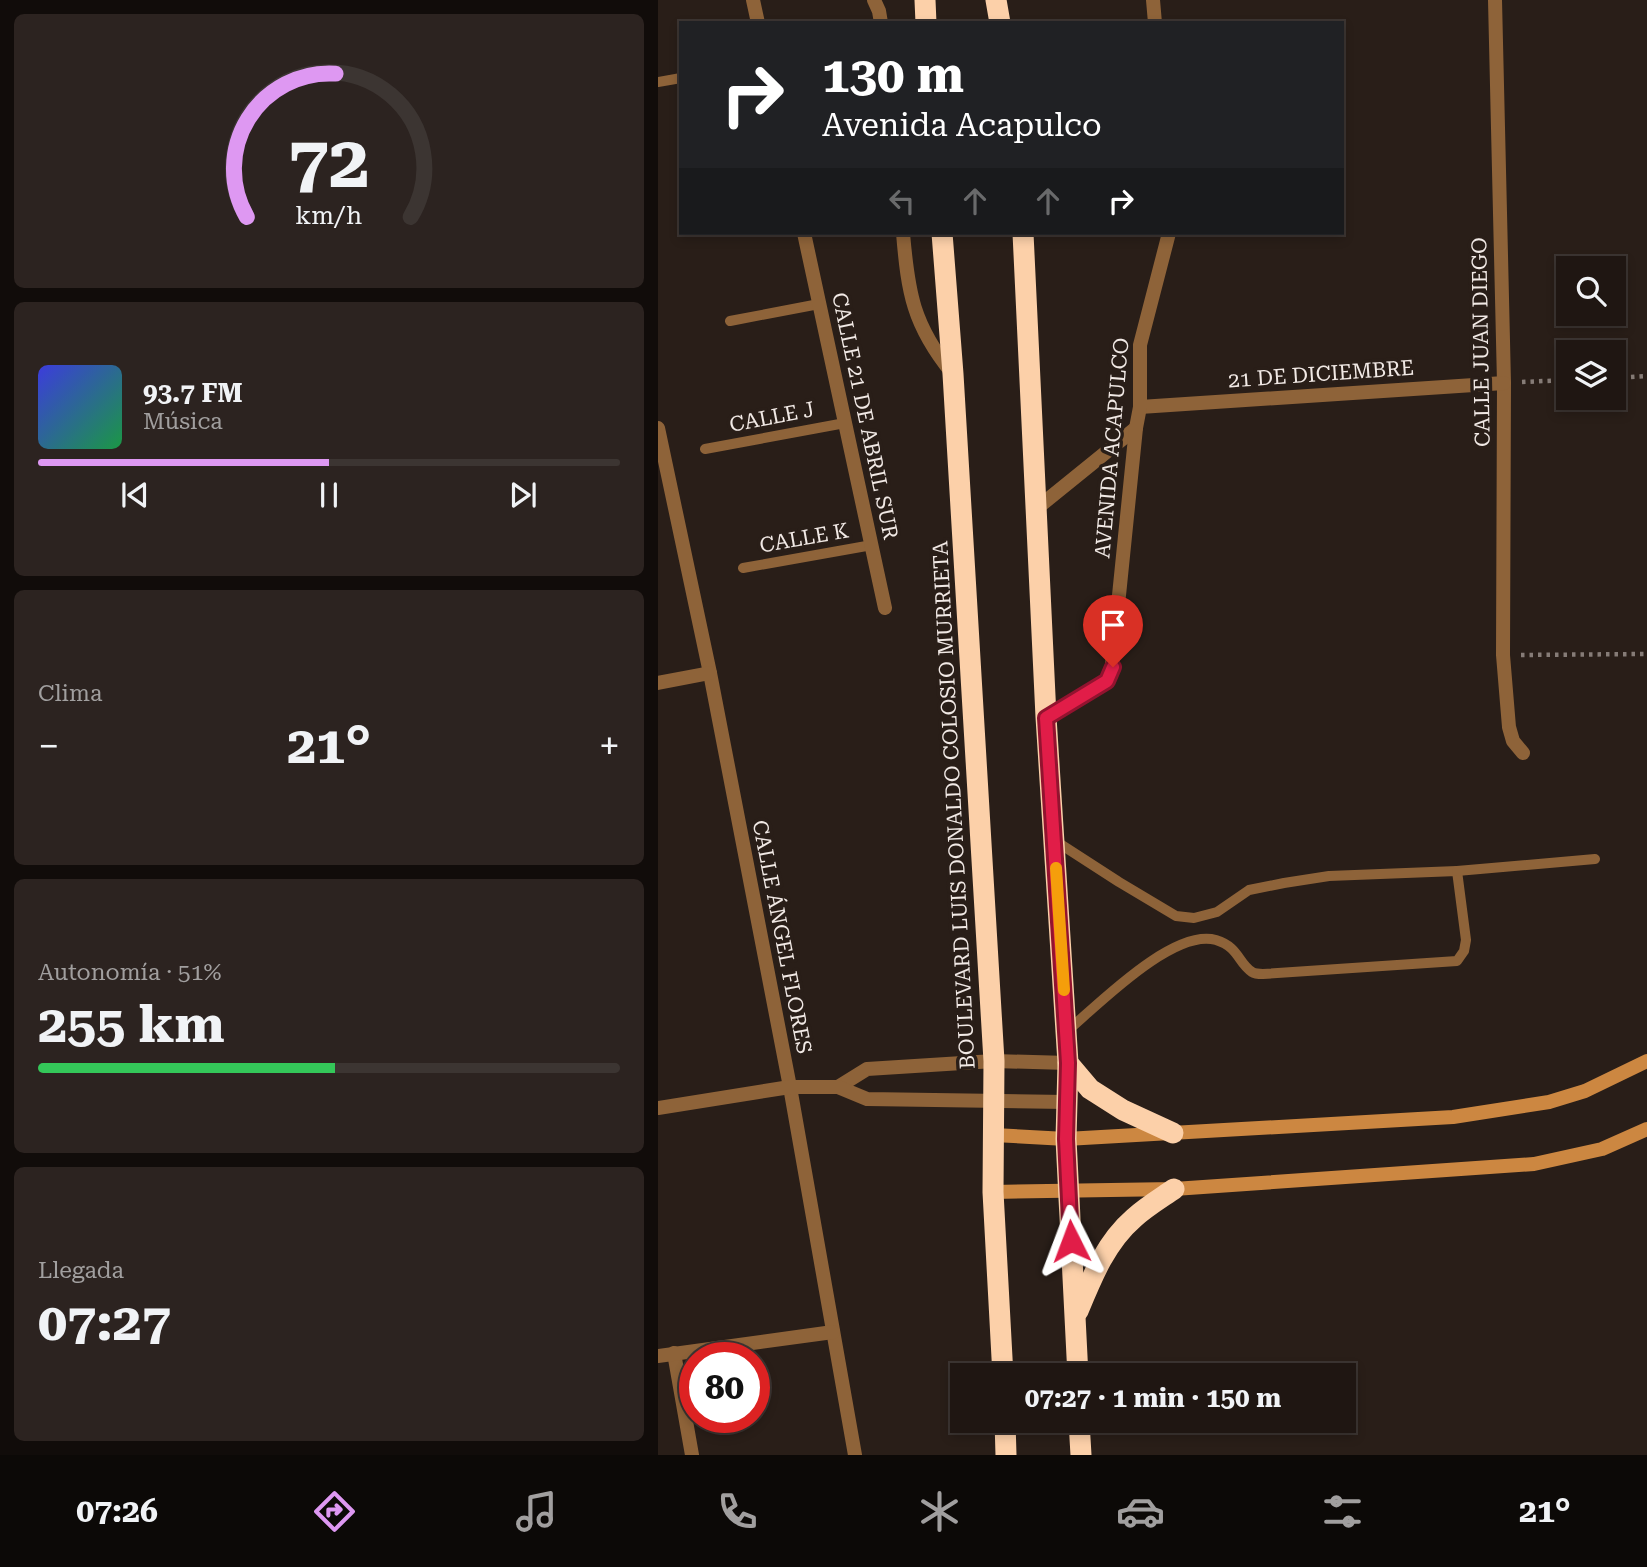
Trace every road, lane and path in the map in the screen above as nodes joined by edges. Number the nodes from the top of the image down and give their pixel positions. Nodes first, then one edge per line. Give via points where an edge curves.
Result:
1 (753, 0) edge
2 (874, 0) edge
3 (925, 0) edge
4 (996, 0) edge
5 (1153, 0) edge
6 (1495, 0) edge
7 (758, 21) edge
8 (881, 21) edge
9 (926, 21) edge
10 (1000, 21) edge
11 (1155, 21) edge
12 (679, 78) edge
13 (658, 82) edge
14 (804, 235) edge
15 (903, 235) edge
16 (942, 235) edge
17 (1023, 235) edge
18 (1169, 235) edge
19 (819, 304) junction
20 (730, 321) dead end
21 (953, 374) junction
22 (1647, 376) edge
23 (1626, 377) edge
24 (1556, 381) edge
25 (1504, 383) junction
26 (1140, 407) junction
27 (845, 423) junction
28 (658, 428) edge
29 (1136, 428) junction
30 (705, 449) dead end
31 (1036, 509) junction
32 (872, 545) junction
33 (743, 568) dead end
34 (886, 608) dead end
35 (1647, 654) edge
36 (1503, 655) junction
37 (710, 673) junction
38 (658, 683) edge
39 (1046, 718) junction
40 (1523, 753) dead end
41 (1054, 840) junction
42 (1595, 859) dead end
43 (1457, 871) junction
44 (1066, 1032) junction
45 (1647, 1060) edge
46 (994, 1061) junction
47 (1068, 1063) junction
48 (790, 1087) junction
49 (838, 1087) junction
50 (994, 1100) junction
51 (1066, 1102) junction
52 (658, 1108) edge
53 (1647, 1129) edge
54 (1173, 1133) junction
55 (994, 1135) junction
56 (1066, 1139) junction
57 (1174, 1189) junction
58 (993, 1192) junction
59 (1068, 1192) junction
60 (1075, 1316) junction
61 (833, 1332) junction
62 (674, 1353) junction
63 (658, 1356) edge
64 (1002, 1363) edge
65 (1077, 1363) edge
66 (1005, 1433) edge
67 (1080, 1433) edge
68 (692, 1455) edge
69 (855, 1455) edge
70 (1006, 1455) edge
71 (1081, 1455) edge

1 - 7 street
2 - 8 street
3 - 9 highway
4 - 10 highway
5 - 11 street
6 - 25 street, CALLE JUAN DIEGO
12 - 13 lane
14 - 19 street, CALLE 21 DE ABRIL SUR
15 - 21 street via 912,306 933,350
16 - 21 highway, BOULEVARD LUIS DONALDO COLOSIO MURRIETA
17 - 31 highway
18 - 26 street, AVENIDA ACAPULCO via 1140,345
19 - 20 lane
19 - 27 street, CALLE 21 DE ABRIL SUR
21 - 46 highway, BOULEVARD LUIS DONALDO COLOSIO MURRIETA
22 - 23 path
24 - 25 path
25 - 26 street, 21 DE DICIEMBRE
25 - 36 street, CALLE JUAN DIEGO
26 - 29 street, AVENIDA ACAPULCO
27 - 30 lane, CALLE J
27 - 32 street, CALLE 21 DE ABRIL SUR
28 - 37 street, CALLE ÁNGEL FLORES
29 - 31 street
29 - 39 street, AVENIDA ACAPULCO via 1111,674 1107,681
31 - 39 highway
32 - 33 lane, CALLE K
32 - 34 street, CALLE 21 DE ABRIL SUR
35 - 36 path
36 - 40 street, CALLE JUAN DIEGO via 1509,727
37 - 38 street
37 - 48 street, CALLE ÁNGEL FLORES
39 - 41 highway
41 - 43 lane via 1176,915 1195,918 1217,912 1249,890 1284,883 1329,876
41 - 44 highway
42 - 43 lane
43 - 44 lane via 1466,940 1457,961 1263,974 1252,972 1228,944 1212,939 1187,941 1154,958
44 - 47 highway
45 - 54 street via 1585,1091 1549,1102 1453,1117
46 - 47 street
46 - 49 street via 867,1069
46 - 50 highway, BOULEVARD LUIS DONALDO COLOSIO MURRIETA
47 - 51 highway
47 - 54 highway via 1090,1089 1122,1110
48 - 49 street
48 - 52 street
48 - 61 street, CALLE ÁNGEL FLORES
49 - 50 street via 867,1099
50 - 51 street
50 - 55 highway, BOULEVARD LUIS DONALDO COLOSIO MURRIETA
51 - 56 highway
53 - 57 street via 1602,1149 1534,1164
54 - 56 street
55 - 56 street
55 - 58 highway, BOULEVARD LUIS DONALDO COLOSIO MURRIETA
56 - 59 highway
57 - 59 street
57 - 60 highway via 1134,1217 1115,1237
58 - 59 street
58 - 64 highway, BOULEVARD LUIS DONALDO COLOSIO MURRIETA
59 - 60 highway
60 - 65 highway
61 - 62 street
61 - 69 street, CALLE ÁNGEL FLORES
62 - 63 street
62 - 68 street
66 - 70 highway
67 - 71 highway

